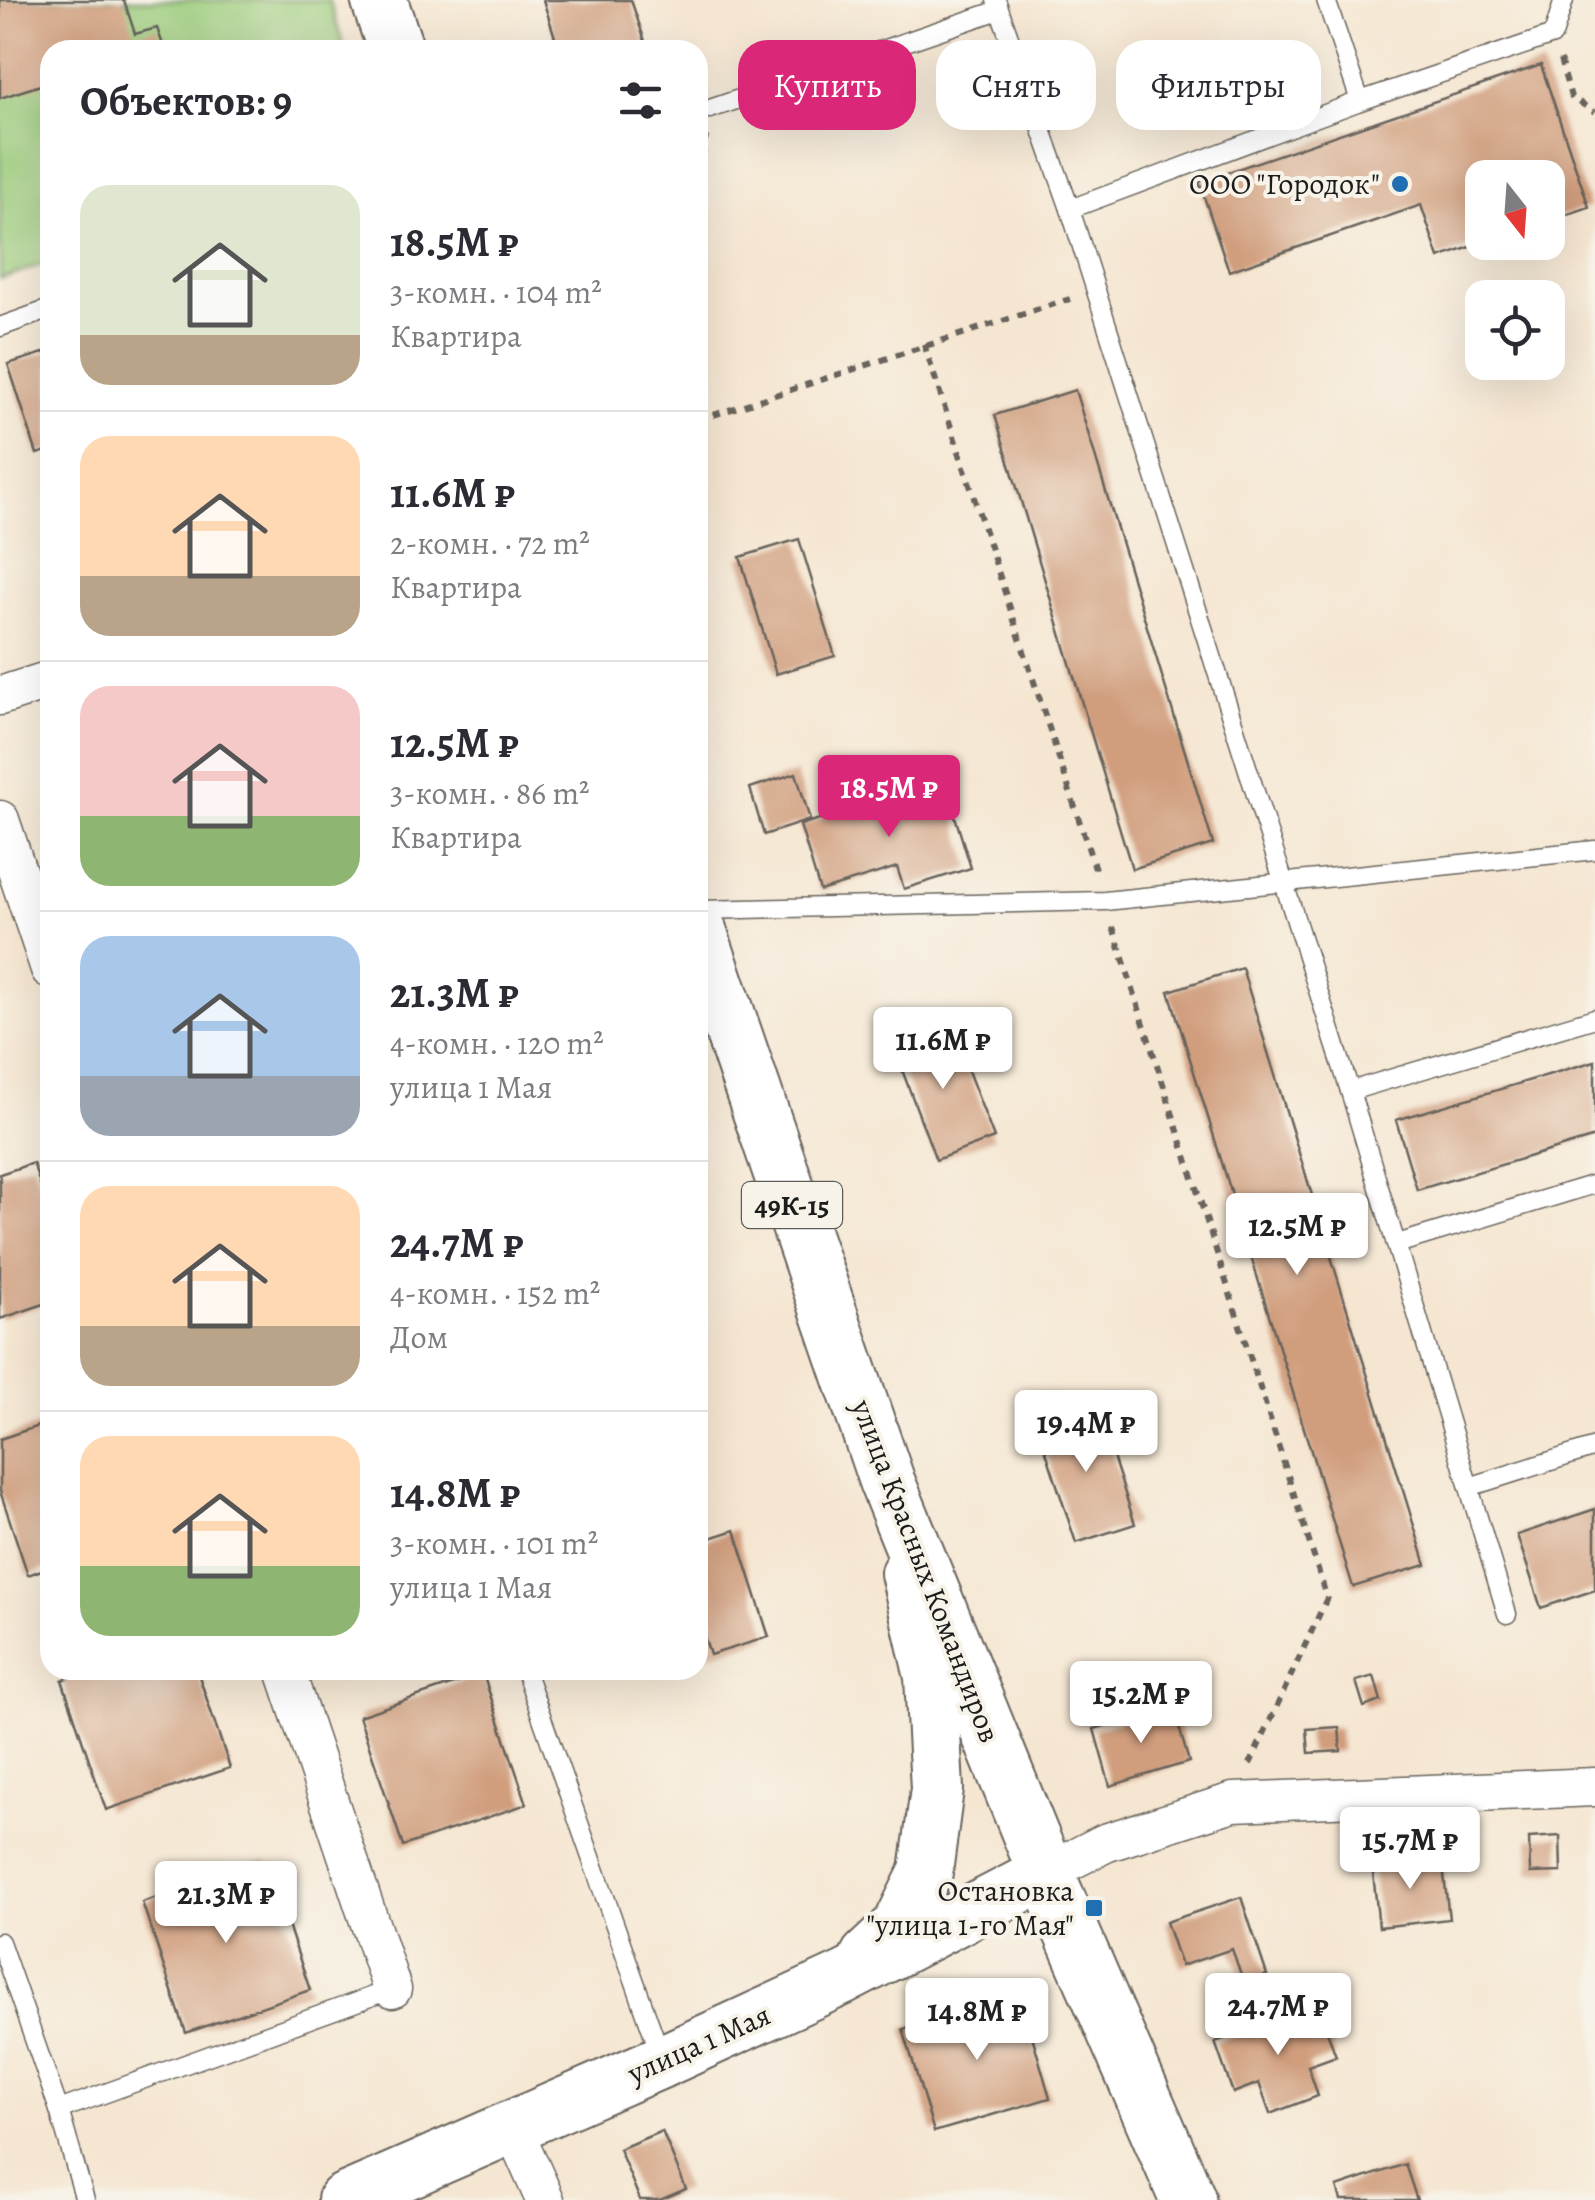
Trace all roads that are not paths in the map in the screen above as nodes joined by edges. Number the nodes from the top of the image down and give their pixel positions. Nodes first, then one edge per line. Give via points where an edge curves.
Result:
1 (379, 0) edge
2 (1326, 0) edge
3 (1564, 0) edge
4 (997, 5) edge
5 (393, 40) edge
6 (1360, 101) junction
7 (710, 109) road end
8 (1070, 210) junction
9 (40, 312) edge
10 (0, 326) edge
11 (40, 683) edge
12 (0, 696) edge
13 (0, 820) edge
14 (1595, 850) edge
15 (1283, 882) junction
16 (708, 910) edge
17 (40, 939) edge
18 (708, 958) edge
19 (1595, 1018) edge
20 (1350, 1090) junction
21 (1595, 1184) edge
22 (1397, 1244) junction
23 (1595, 1446) edge
24 (887, 1482) junction
25 (1468, 1487) junction
26 (1508, 1614) dead end
27 (288, 1680) edge
28 (529, 1680) edge
29 (1595, 1787) edge
30 (1046, 1872) junction
31 (0, 1942) edge
32 (844, 1978) junction
33 (392, 1989) joint
34 (663, 2062) junction
35 (59, 2110) junction
36 (512, 2126) junction
37 (86, 2200) edge
38 (344, 2200) edge
39 (545, 2200) edge
40 (1188, 2200) edge

1 - 5 main road
2 - 6 lane
3 - 6 lane via 1553,35
4 - 7 lane
4 - 8 lane
6 - 8 lane
8 - 15 lane
9 - 10 lane
11 - 12 street
13 - 17 street
14 - 15 lane
15 - 16 lane via 1105,900
15 - 20 lane
18 - 24 main road, улица Красных Командиров / 49К-15
19 - 20 lane
20 - 22 lane
21 - 22 lane
22 - 25 lane
23 - 25 lane
24 - 30 main road, улица Красных Командиров / 49К-15
24 - 32 main road via 931,1677 937,1790 926,1872 898,1926
25 - 26 lane
27 - 33 street
28 - 34 lane
29 - 30 street via 1233,1802 1105,1843
30 - 32 main road, улица 1 Мая
30 - 40 main road, улица Красных Командиров / 49К-15
31 - 35 lane
32 - 34 main road, улица 1 Мая
33 - 35 lane
34 - 36 main road, улица 1 Мая
35 - 37 lane
36 - 38 main road, улица 1 Мая
36 - 39 street

